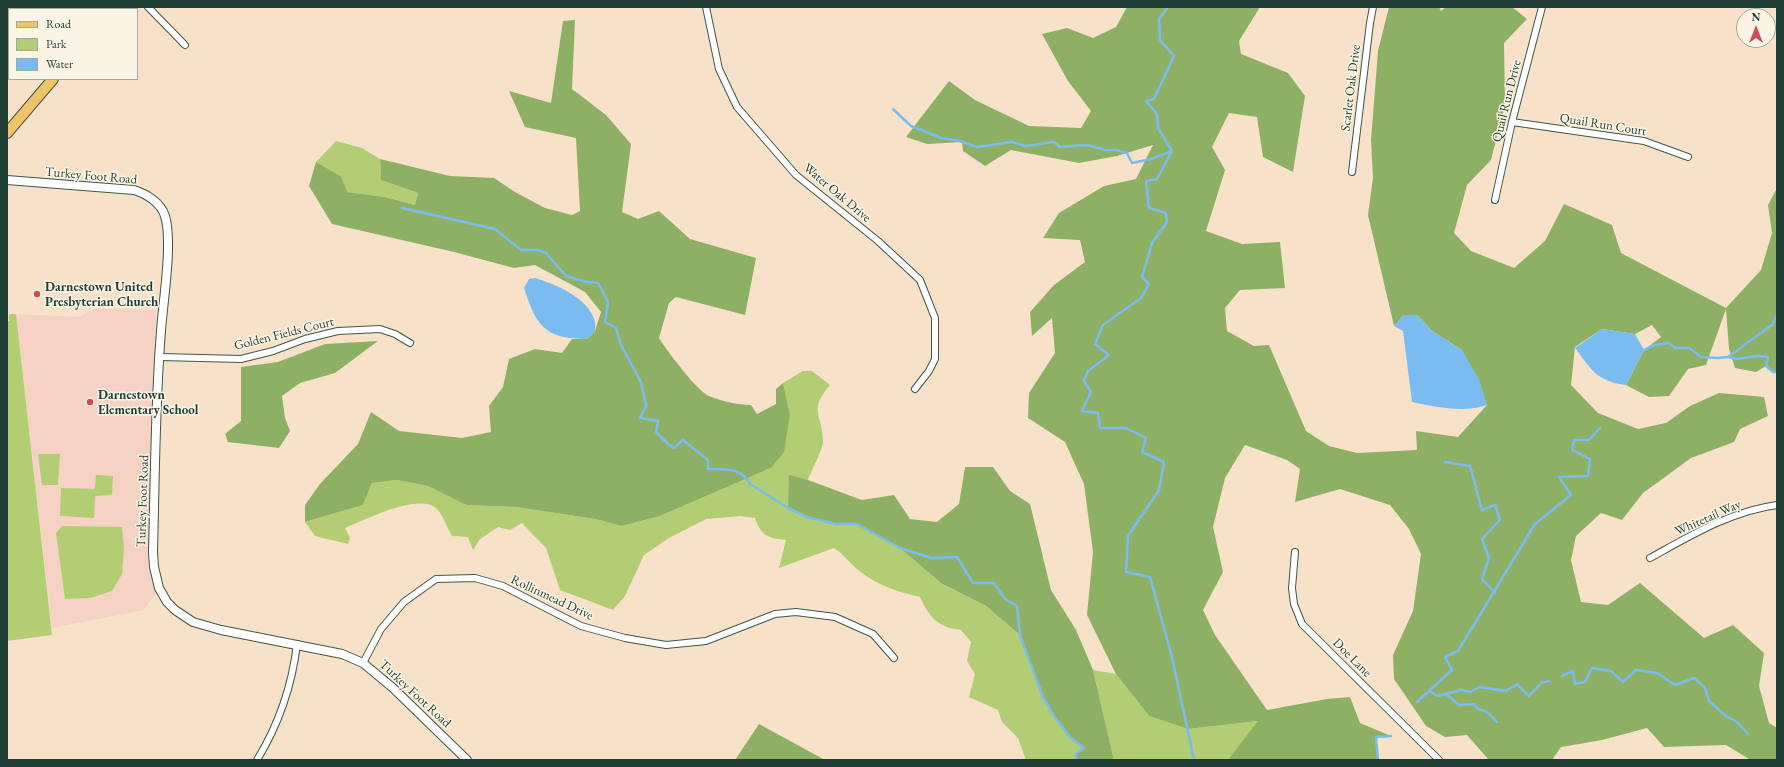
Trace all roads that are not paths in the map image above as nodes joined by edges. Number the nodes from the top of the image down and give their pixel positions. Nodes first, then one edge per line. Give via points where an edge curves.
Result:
1 (148, 7) edge
2 (706, 7) edge
3 (1373, 7) edge
4 (1542, 7) edge
5 (185, 45) dead end
6 (52, 80) edge
7 (1512, 122) junction
8 (7, 133) edge
9 (1688, 157) dead end
10 (1352, 172) dead end
11 (7, 180) edge
12 (1496, 200) dead end
13 (410, 343) dead end
14 (160, 357) junction
15 (915, 389) dead end
16 (1777, 504) edge
17 (1295, 552) dead end
18 (1650, 558) dead end
19 (297, 644) junction
20 (894, 658) dead end
21 (363, 663) junction
22 (258, 760) edge
23 (467, 760) edge
24 (1439, 760) edge

1 - 5 street
2 - 15 street, Water Oak Drive via 719,69 737,107 796,175 878,241 920,280 935,318 935,359
3 - 10 street, Scarlet Oak Drive
4 - 7 street, Quail Run Drive
6 - 8 main road
7 - 9 street, Quail Run Court via 1644,141
7 - 12 street, Quail Run Drive
11 - 14 street, Turkey Foot Road via 134,190 152,199 164,214 167,224 168,249
13 - 14 street, Golden Fields Court via 380,329 345,331 305,339 273,351 240,359
14 - 19 street, Turkey Foot Road via 153,552 159,588 174,610 193,622 221,630
16 - 18 street, Whitetail Way via 1738,514
17 - 24 street, Doe Lane via 1292,588 1294,604 1302,624
19 - 21 street, Turkey Foot Road via 342,654
19 - 22 street via 293,673 281,712
20 - 21 street, Rollinmead Drive via 873,634 836,617 796,612 775,614 706,641 666,645 625,638 581,626 503,586 475,578 436,580 404,602 381,629
21 - 23 street, Turkey Foot Road via 393,688

